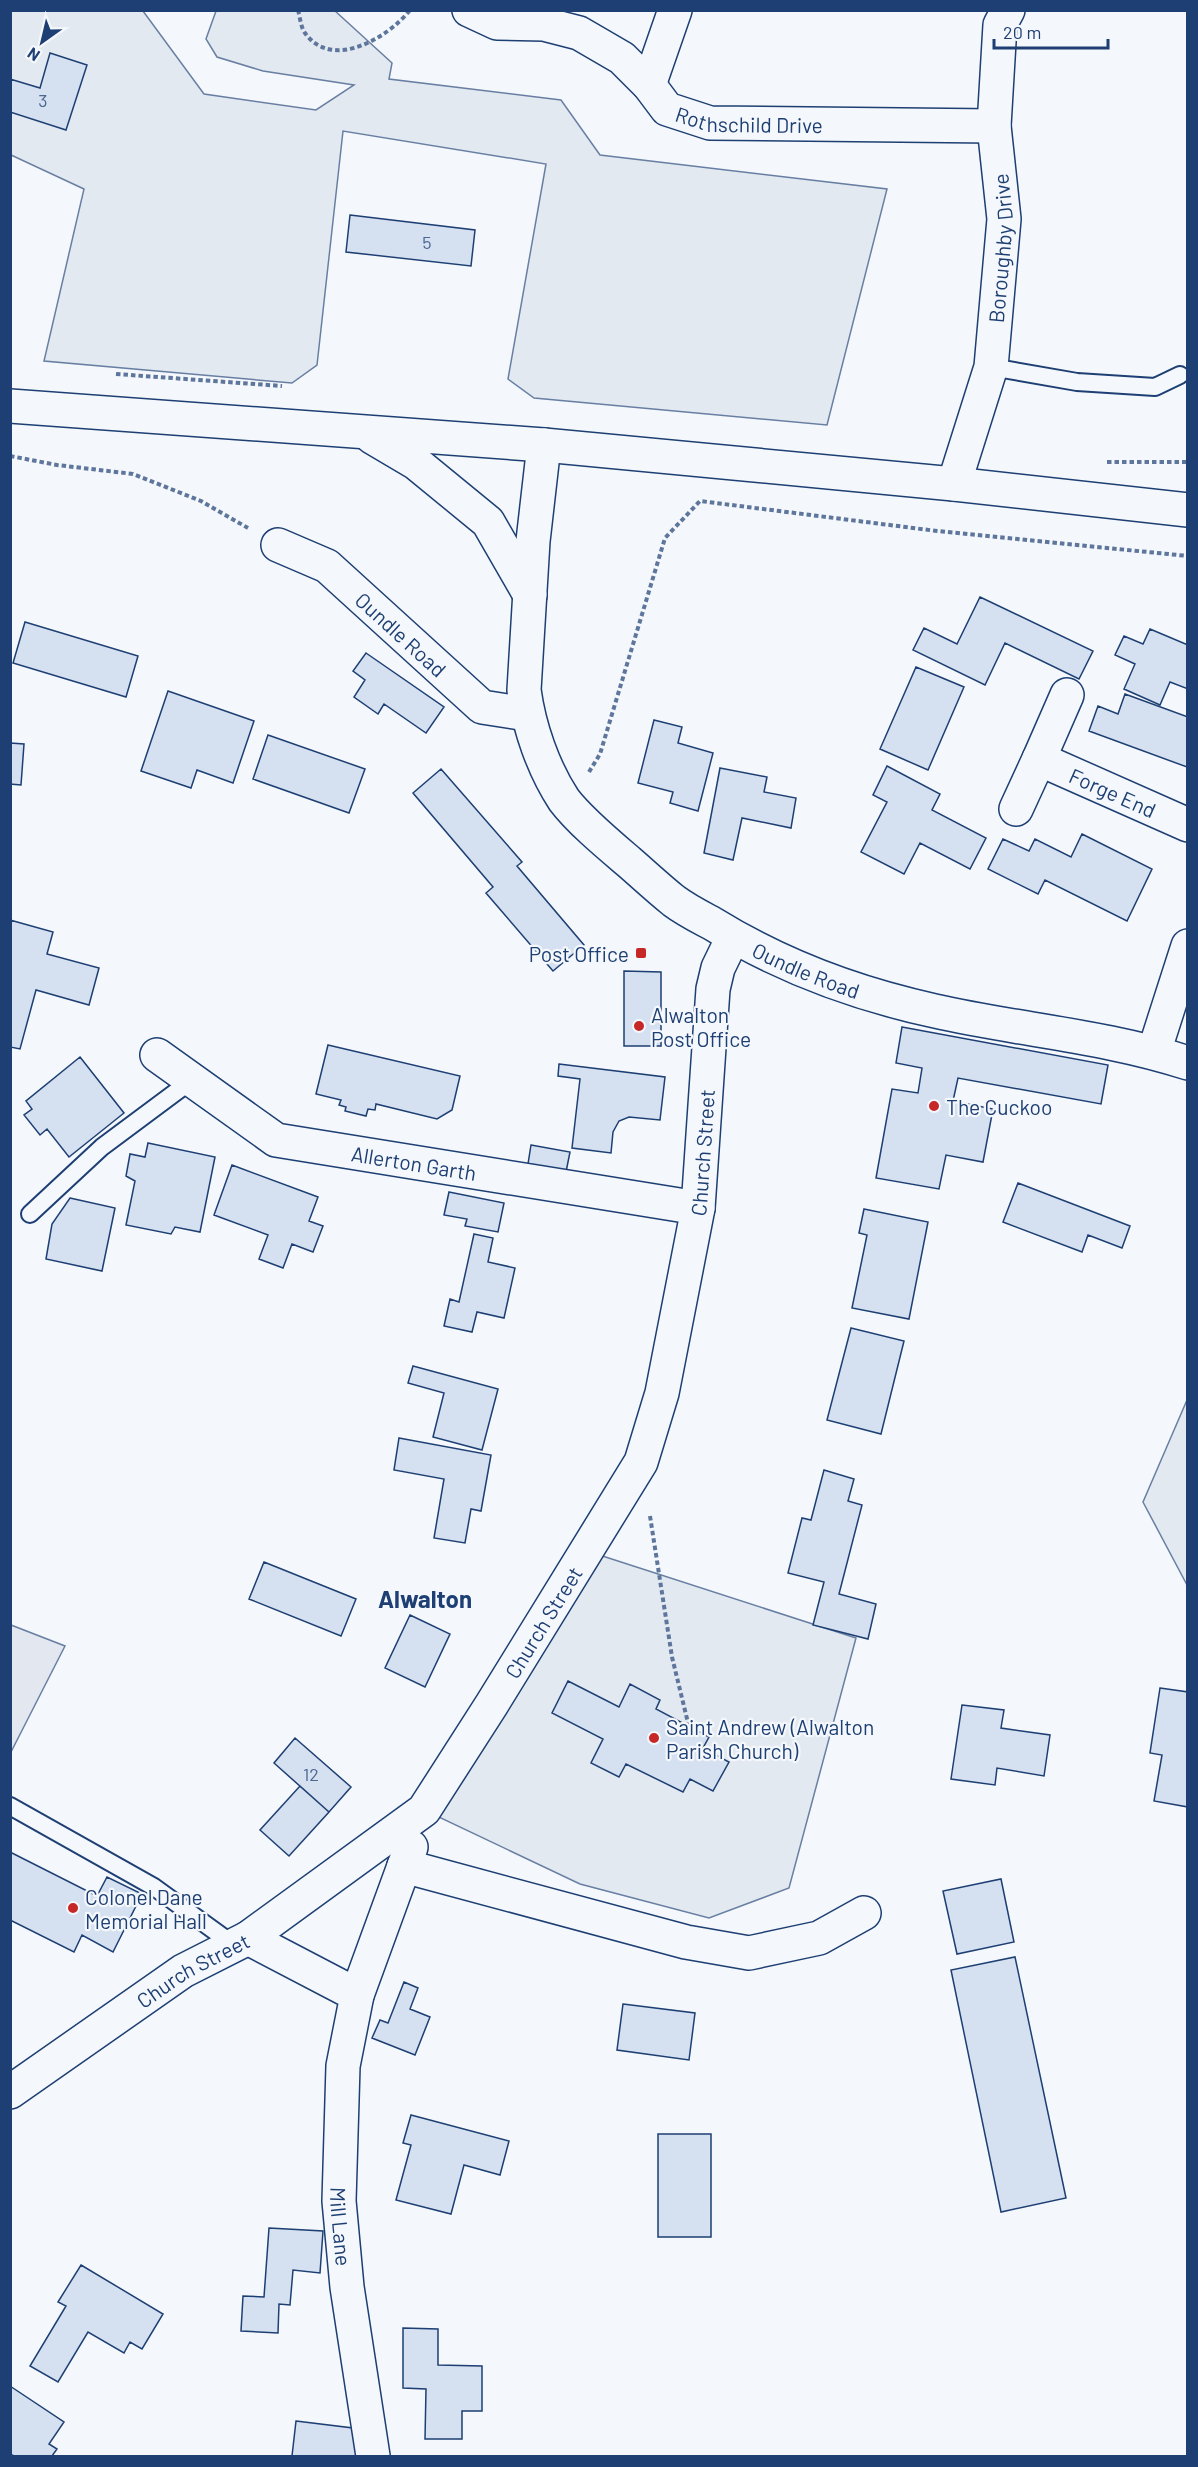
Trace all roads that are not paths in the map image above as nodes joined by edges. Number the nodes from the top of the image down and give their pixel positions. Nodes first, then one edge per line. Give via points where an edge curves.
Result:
1 (469, 10) edge
2 (675, 10) edge
3 (1008, 10) edge
4 (649, 85) junction
5 (994, 126) junction
6 (991, 367) junction
7 (1180, 375) dead end
8 (10, 406) edge
9 (365, 434) junction
10 (544, 445) junction
11 (954, 484) junction
12 (1188, 510) edge
13 (278, 545) road end
14 (530, 595) junction
15 (1067, 695) dead end
16 (527, 714) junction
17 (1039, 759) junction
18 (1016, 809) dead end
19 (1188, 825) edge
20 (733, 937) junction
21 (1188, 946) edge
22 (1154, 1052) junction
23 (156, 1055) dead end
24 (1188, 1063) edge
25 (192, 1080) junction
26 (698, 1208) junction
27 (30, 1214) dead end
28 (10, 1806) edge
29 (424, 1810) junction
30 (404, 1866) junction
31 (864, 1913) dead end
32 (241, 1941) junction
33 (357, 1995) junction
34 (10, 2092) edge
35 (373, 2457) edge

1 - 4 street, Rothschild Drive via 497,23 544,24 579,33 622,58
2 - 4 street
3 - 5 street, Boroughby Drive via 1000,25
4 - 5 street, Rothschild Drive via 667,109 710,123
5 - 6 street, Boroughby Drive via 1004,219
6 - 7 lane via 1077,382 1155,387
6 - 11 street, Boroughby Drive
8 - 9 street
9 - 10 street
9 - 14 street via 416,463 488,522
10 - 11 street
10 - 14 street, Oundle Road
11 - 12 street
13 - 16 street, Oundle Road via 327,566 482,707
14 - 16 street, Oundle Road via 524,690
15 - 17 street
16 - 20 street, Oundle Road via 545,763 572,809 675,902
17 - 18 street
17 - 19 street, Forge End
20 - 22 street, Oundle Road via 794,967 858,991 936,1011
20 - 26 street, Church Street via 713,989
21 - 22 street
22 - 24 street, Oundle Road
23 - 25 street, Allerton Garth
25 - 26 street, Allerton Garth via 276,1140
25 - 27 lane via 102,1147
26 - 29 street, Church Street via 662,1394 641,1462
28 - 32 lane
29 - 30 street, Mill Lane
29 - 32 street, Church Street
30 - 31 street via 686,1942 748,1953 819,1938
30 - 33 street, Mill Lane
32 - 33 street
32 - 34 street, Church Street via 183,1971
33 - 35 street, Mill Lane via 343,2066 339,2201 347,2286

